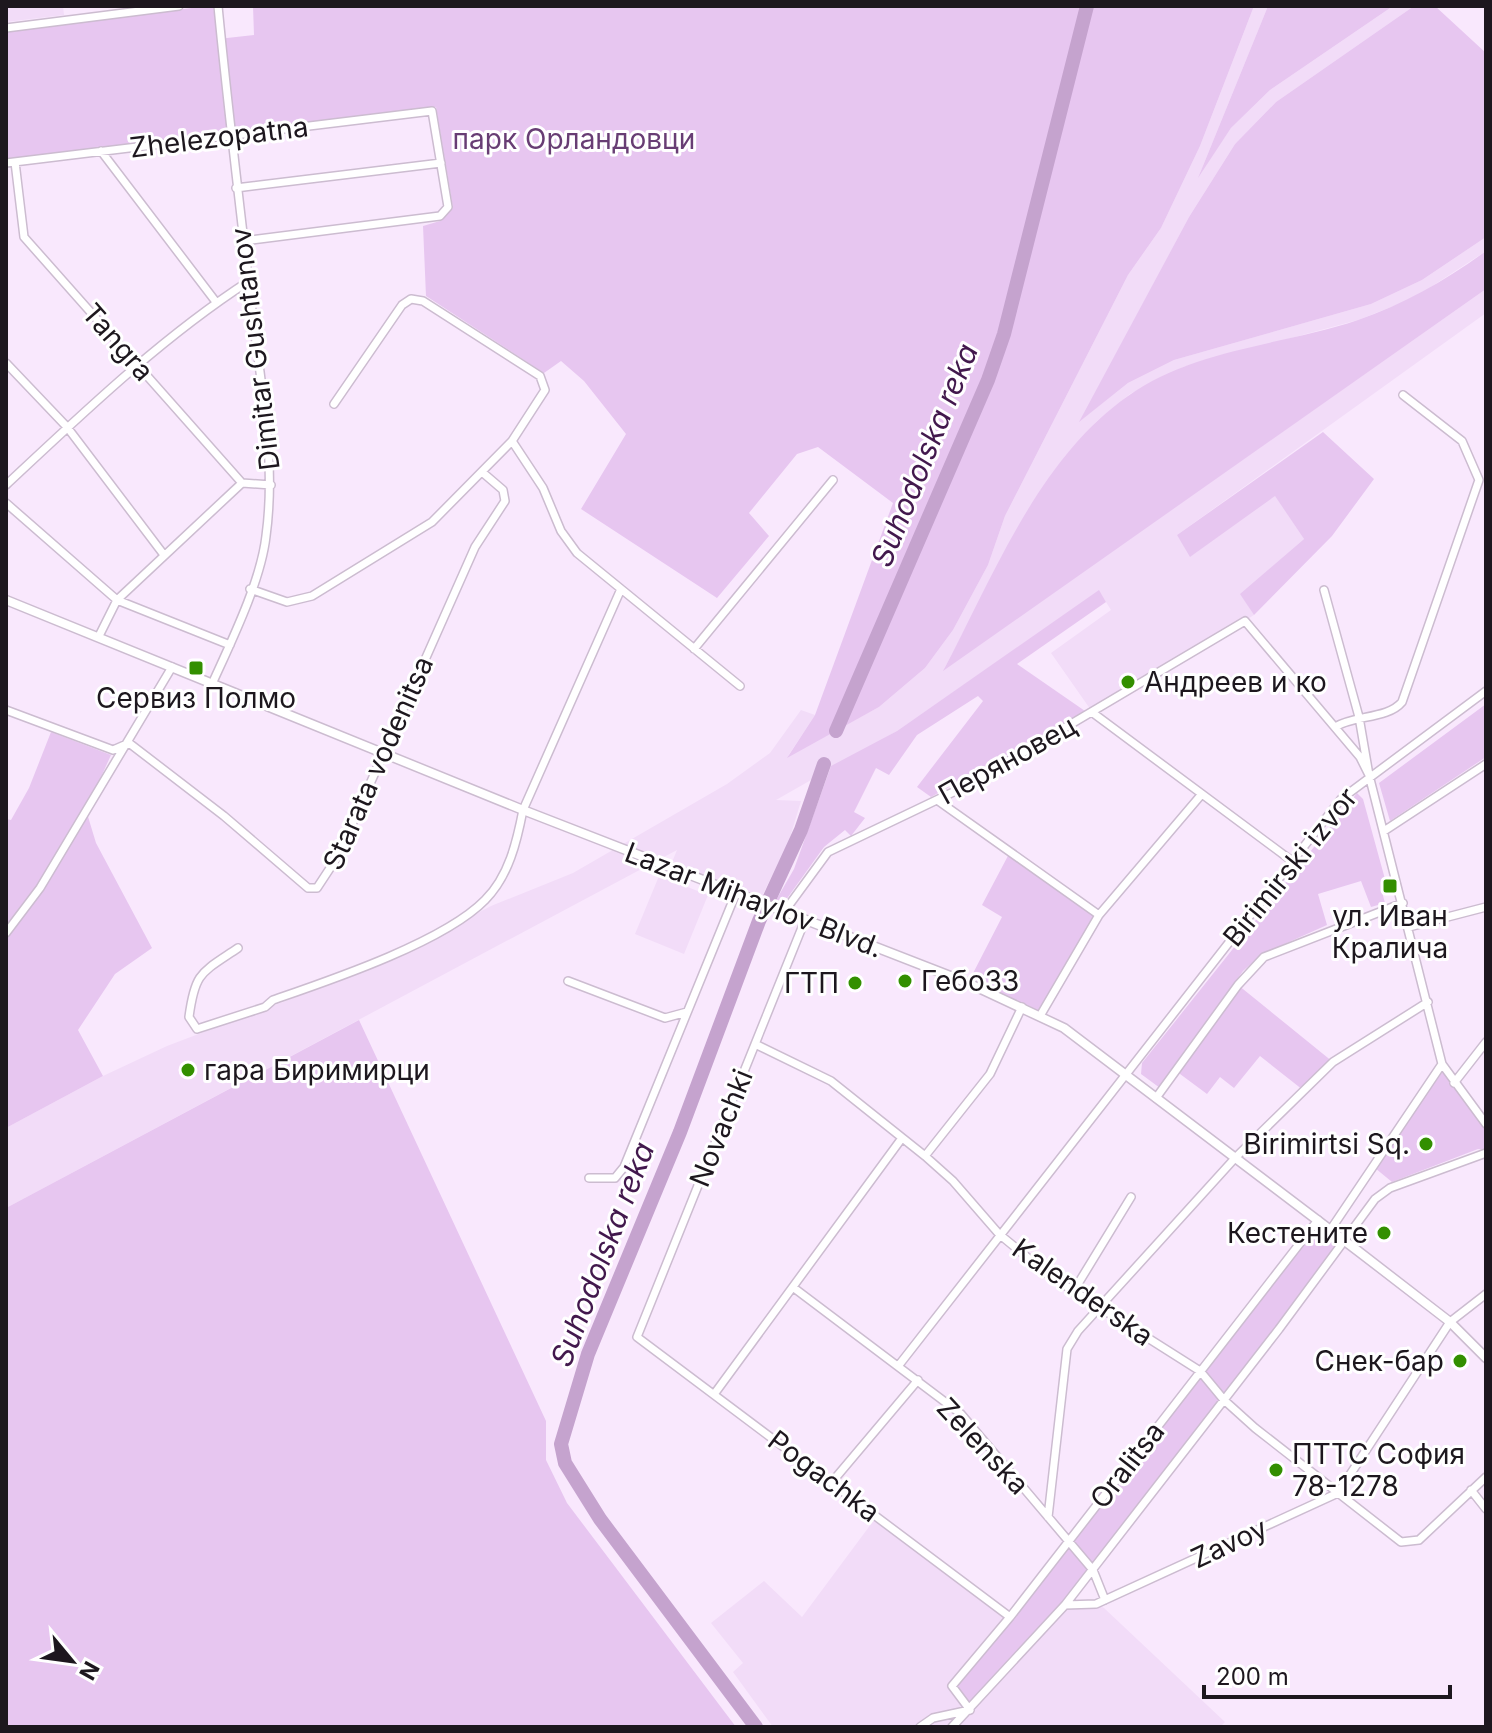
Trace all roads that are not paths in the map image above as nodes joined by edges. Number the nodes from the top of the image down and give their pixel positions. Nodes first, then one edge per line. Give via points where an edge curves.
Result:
1 (179, 6) edge
2 (218, 6) edge
3 (6, 28) edge
4 (230, 135) junction
5 (101, 151) junction
6 (10, 163) edge
7 (441, 163) junction
8 (236, 188) junction
9 (243, 241) junction
10 (249, 281) junction
11 (216, 302) junction
12 (6, 363) edge
13 (139, 367) junction
14 (1403, 395) dead end
15 (334, 404) dead end
16 (67, 427) junction
17 (512, 441) junction
18 (482, 472) junction
19 (833, 480) dead end
20 (242, 483) junction
21 (6, 485) edge
22 (271, 485) junction
23 (6, 503) edge
24 (164, 555) junction
25 (250, 589) junction
26 (621, 589) junction
27 (1324, 590) dead end
28 (6, 600) edge
29 (117, 600) junction
30 (99, 636) junction
31 (230, 645) junction
32 (694, 649) junction
33 (172, 667) junction
34 (212, 684) junction
35 (740, 686) dead end
36 (1486, 691) edge
37 (6, 710) edge
38 (1093, 713) junction
39 (1359, 717) junction
40 (1335, 727) junction
41 (129, 743) junction
42 (384, 751) junction
43 (1486, 764) edge
44 (1369, 775) junction
45 (1201, 795) junction
46 (937, 800) junction
47 (523, 810) junction
48 (1384, 831) junction
49 (1292, 861) junction
50 (736, 893) junction
51 (1403, 903) junction
52 (1486, 907) edge
53 (782, 911) junction
54 (1099, 915) junction
55 (805, 920) junction
56 (1409, 927) junction
57 (6, 933) edge
58 (238, 948) dead end
59 (568, 981) dead end
60 (1428, 1002) junction
61 (1022, 1007) junction
62 (687, 1012) junction
63 (1040, 1016) junction
64 (1486, 1042) edge
65 (755, 1044) junction
66 (1442, 1064) junction
67 (1125, 1075) junction
68 (1454, 1083) junction
69 (1156, 1098) junction
70 (1486, 1124) edge
71 (902, 1138) junction
72 (1486, 1153) edge
73 (925, 1156) junction
74 (1236, 1157) junction
75 (589, 1178) dead end
76 (1360, 1187) junction
77 (1131, 1197) dead end
78 (1375, 1199) junction
79 (1318, 1220) junction
80 (1331, 1229) junction
81 (999, 1234) junction
82 (1345, 1241) junction
83 (794, 1288) junction
84 (1073, 1292) junction
85 (1486, 1294) edge
86 (1100, 1308) junction
87 (1450, 1322) junction
88 (637, 1337) joint
89 (1486, 1358) edge
90 (899, 1365) junction
91 (1200, 1371) junction
92 (918, 1380) junction
93 (715, 1393) junction
94 (1224, 1400) junction
95 (1486, 1477) edge
96 (832, 1482) junction
97 (1471, 1490) junction
98 (1338, 1493) junction
99 (1486, 1509) edge
100 (1048, 1517) junction
101 (1068, 1541) junction
102 (1093, 1570) junction
103 (1105, 1600) junction
104 (1065, 1605) junction
105 (1010, 1617) junction
106 (970, 1710) junction
107 (920, 1727) edge
108 (952, 1727) edge

1 - 3 street
2 - 4 street, Dimitar Gushtanov
4 - 5 street, Zhelezopatna
4 - 7 street, Zhelezopatna via 432,111
4 - 8 street, Dimitar Gushtanov
5 - 6 street, Zhelezopatna
5 - 11 street
6 - 13 street, Tangra via 24,237
7 - 8 street
7 - 9 street via 448,207 440,216
8 - 9 street, Dimitar Gushtanov
9 - 10 street, Dimitar Gushtanov
10 - 11 street
10 - 22 street, Dimitar Gushtanov
11 - 13 street
12 - 16 street
13 - 16 street
13 - 20 street, Tangra
14 - 39 street via 1462,441 1479,480 1402,702 1395,710
15 - 17 street via 402,305 411,299 423,301 540,376 545,390
16 - 21 street
16 - 24 street
17 - 18 street
17 - 26 street via 577,553
18 - 25 street via 432,522 312,596 287,602
18 - 42 street, Starata vodenitsa via 503,490 505,501 475,547
19 - 32 street
20 - 22 street
20 - 24 street
22 - 25 street, Dimitar Gushtanov via 266,540
23 - 29 street
24 - 29 street
25 - 31 street, Dimitar Gushtanov
26 - 32 street
26 - 47 street
27 - 39 street
28 - 30 street, Lazar Mihaylov Blvd.
29 - 30 street
29 - 31 street
30 - 33 street, Lazar Mihaylov Blvd.
31 - 34 street, Dimitar Gushtanov
32 - 35 street
33 - 34 street, Lazar Mihaylov Blvd.
33 - 41 street
34 - 42 street, Lazar Mihaylov Blvd.
36 - 44 street, Birimirski izvor
37 - 41 street via 113,750
38 - 40 street, Перяновец via 1245,621
38 - 45 street
38 - 46 street, Перяновец
39 - 40 street
39 - 44 street
40 - 44 street
41 - 42 street, Starata vodenitsa via 308,888 317,888 338,856
41 - 57 street via 23,915
42 - 47 street, Lazar Mihaylov Blvd.
43 - 48 street, Birimirski izvor
44 - 48 street
44 - 49 street, Birimirski izvor via 1341,799
45 - 49 street
45 - 54 street
46 - 53 street, Перяновец via 828,852
46 - 54 street
47 - 50 street, Lazar Mihaylov Blvd.
47 - 58 street via 500,881 484,901 456,920 333,979 197,1029 189,1017 200,974
48 - 51 street
49 - 67 street, Birimirski izvor
50 - 53 street, Lazar Mihaylov Blvd.
50 - 62 street
51 - 56 street
51 - 69 street, Birimirski izvor via 1264,957
52 - 56 street
53 - 55 street, Lazar Mihaylov Blvd.
54 - 63 street
55 - 61 street, Lazar Mihaylov Blvd.
55 - 65 street, Novachki
56 - 60 street
59 - 62 street via 665,1018
60 - 66 street
60 - 74 street via 1333,1062
61 - 63 street, Lazar Mihaylov Blvd.
61 - 73 street via 990,1074
62 - 75 street via 624,1167 615,1178
63 - 67 street, Lazar Mihaylov Blvd.
64 - 68 street
65 - 71 street, Kalenderska via 831,1081
65 - 88 street, Novachki
66 - 68 street
66 - 76 street
67 - 69 street, Lazar Mihaylov Blvd.
67 - 81 street, Birimirski izvor
68 - 70 street
69 - 74 street, Lazar Mihaylov Blvd.
71 - 73 street, Kalenderska
71 - 83 street
72 - 78 street via 1390,1188
73 - 81 street, Kalenderska
74 - 79 street, Lazar Mihaylov Blvd.
74 - 86 street
76 - 78 street
76 - 80 street
77 - 84 street
78 - 82 street, Oralitsa
79 - 80 street, Lazar Mihaylov Blvd.
79 - 91 street, Oralitsa
80 - 82 street, Lazar Mihaylov Blvd.
81 - 84 street, Kalenderska
81 - 90 street, Birimirski izvor
82 - 87 street, Lazar Mihaylov Blvd.
82 - 94 street, Oralitsa
83 - 90 street, Zelenska
83 - 93 street
84 - 86 street, Kalenderska
85 - 87 street
86 - 91 street, Kalenderska
86 - 100 street via 1067,1349
87 - 89 street, Lazar Mihaylov Blvd.
87 - 98 street
88 - 93 street, Pogachka
90 - 92 street, Zelenska
91 - 94 street, Kalenderska
91 - 101 street, Oralitsa
92 - 96 street
92 - 100 street, Zelenska via 961,1414
93 - 96 street, Pogachka
94 - 98 street, Kalenderska
94 - 102 street, Oralitsa
95 - 97 street
96 - 105 street, Pogachka
97 - 98 street, Kalenderska via 1409,1544
97 - 99 street
98 - 103 street, Zavoy
100 - 101 street, Zelenska
101 - 102 street, Zelenska
101 - 105 street, Oralitsa
102 - 103 street, Zelenska
102 - 104 street, Oralitsa
103 - 104 street, Zavoy
104 - 106 street, Oralitsa
105 - 106 street, Oralitsa via 952,1686
106 - 107 street via 933,1718
106 - 108 street, Oralitsa

